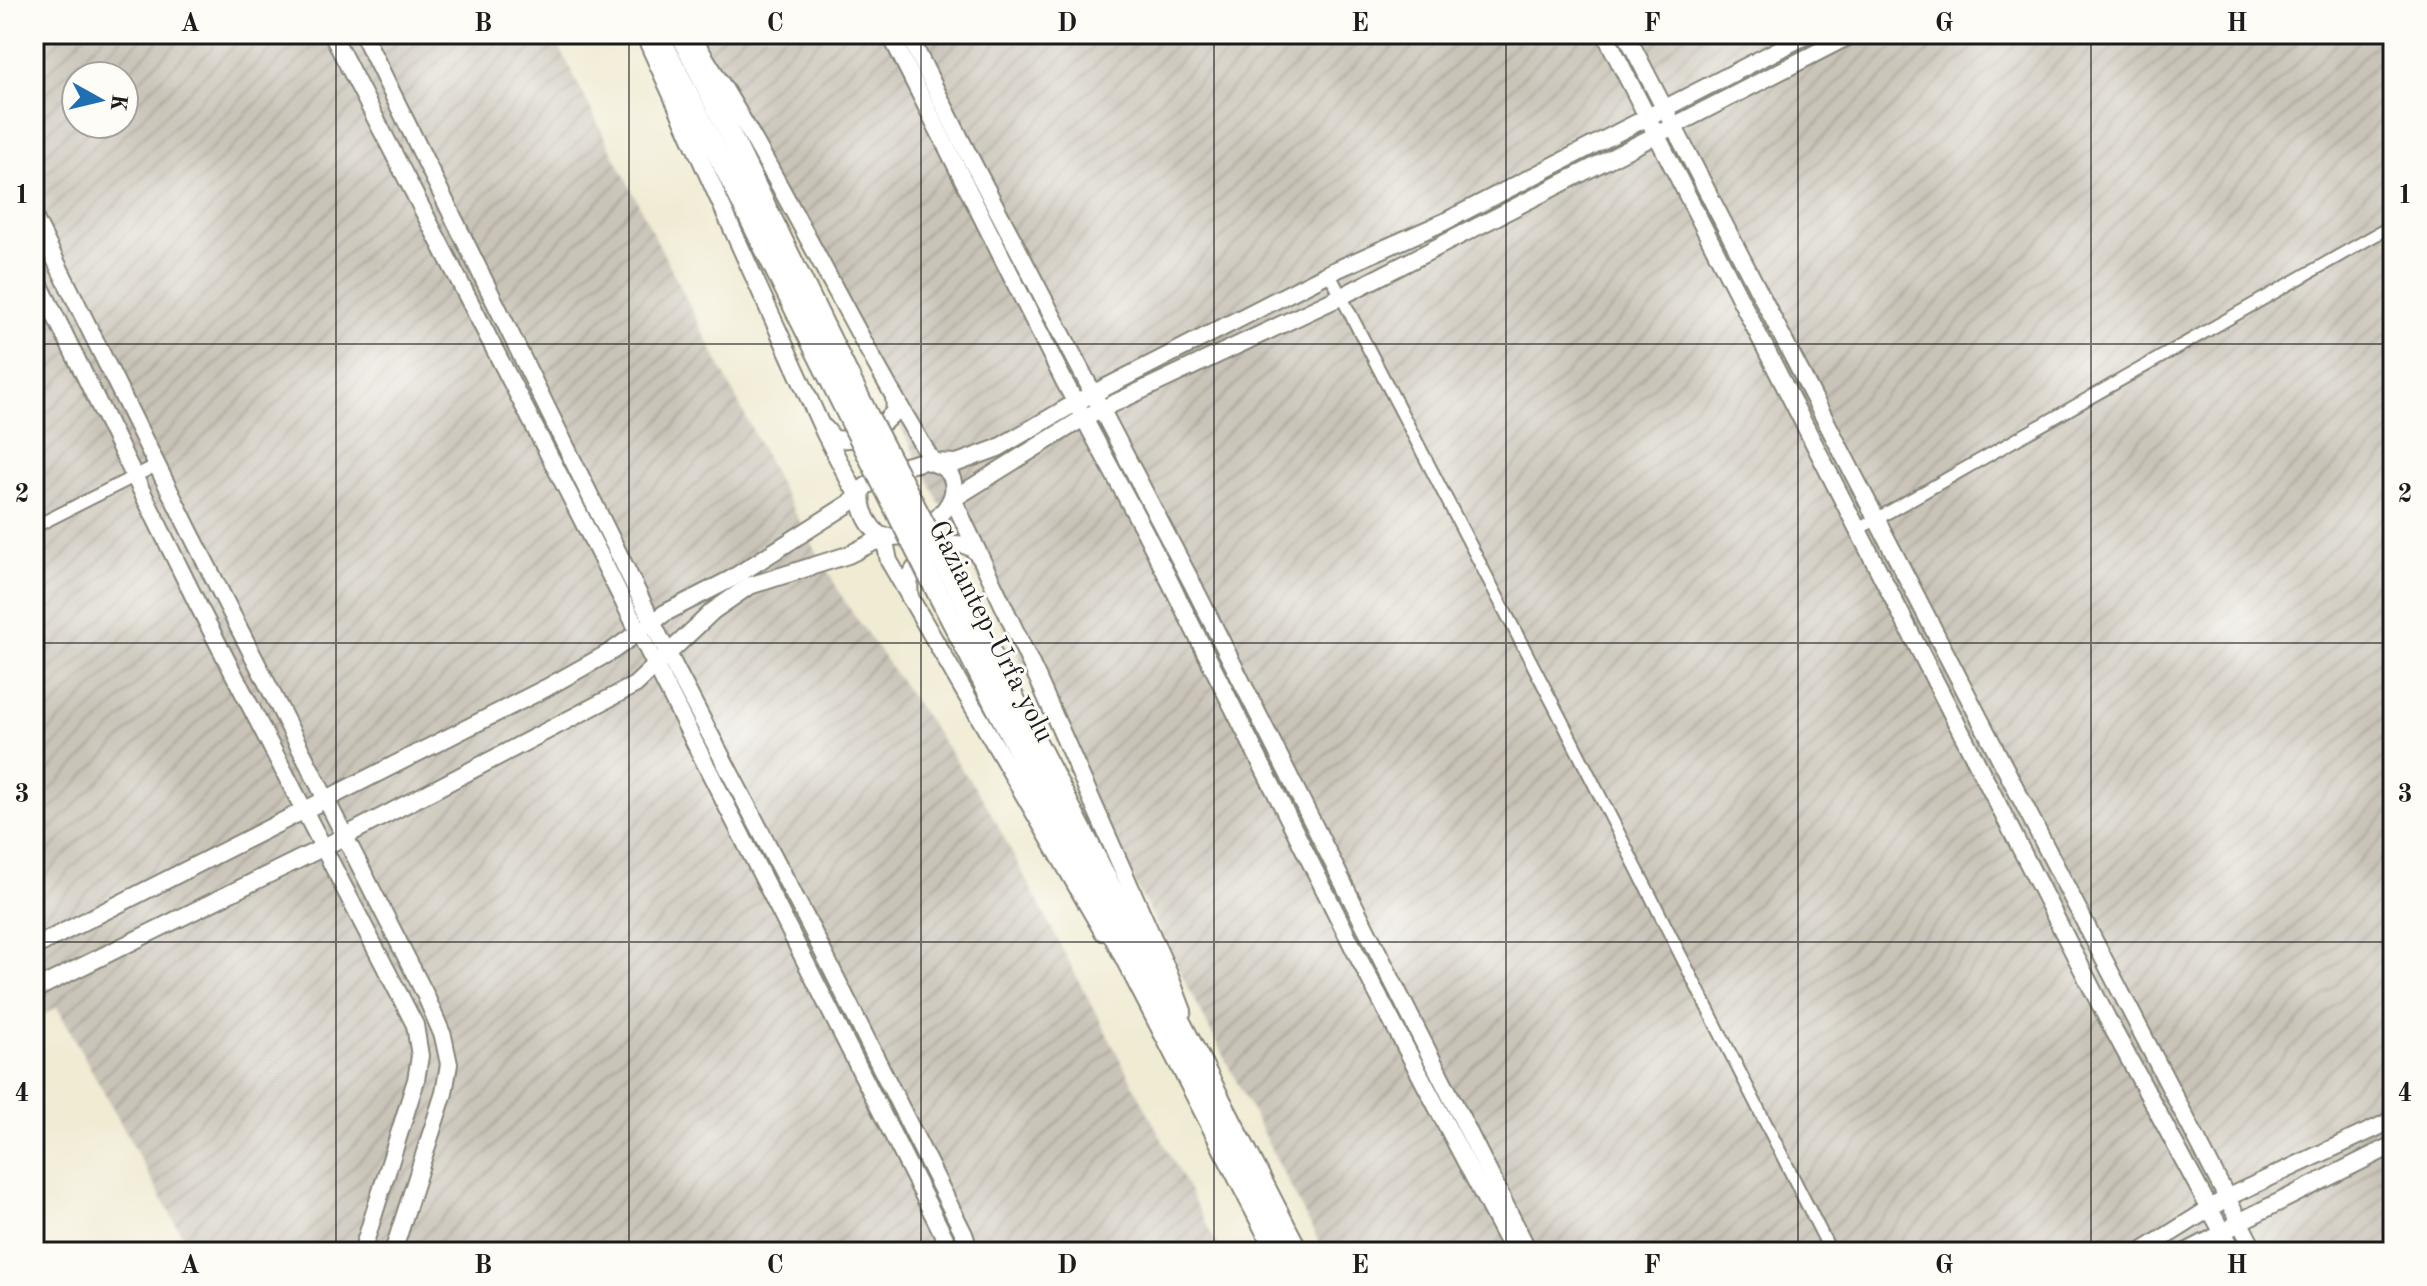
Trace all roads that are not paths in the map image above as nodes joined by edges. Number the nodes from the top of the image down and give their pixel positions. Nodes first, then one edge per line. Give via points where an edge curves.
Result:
1 (332, 34) edge
2 (363, 34) edge
3 (644, 34) edge
4 (658, 34) edge
5 (681, 34) edge
6 (690, 34) edge
7 (890, 34) edge
8 (908, 34) edge
9 (1605, 34) edge
10 (1626, 34) edge
11 (1809, 34) edge
12 (1853, 34) edge
13 (1663, 108) junction
14 (1647, 117) junction
15 (1676, 126) junction
16 (1657, 136) junction
17 (34, 217) edge
18 (2393, 225) edge
19 (34, 273) edge
20 (1329, 273) junction
21 (1342, 296) junction
22 (894, 396) junction
23 (1098, 401) junction
24 (1081, 410) junction
25 (819, 420) junction
26 (860, 420) junction
27 (933, 462) junction
28 (157, 465) junction
29 (135, 475) junction
30 (861, 496) junction
31 (953, 499) junction
32 (1878, 518) junction
33 (34, 527) edge
34 (1857, 530) junction
35 (884, 537) junction
36 (982, 558) junction
37 (940, 576) junction
38 (911, 600) junction
39 (654, 622) junction
40 (639, 632) junction
41 (662, 660) junction
42 (327, 800) junction
43 (304, 812) junction
44 (346, 836) junction
45 (322, 848) junction
46 (34, 947) edge
47 (1136, 978) junction
48 (34, 990) edge
49 (1201, 1063) junction
50 (2393, 1120) edge
51 (2393, 1145) edge
52 (2228, 1197) junction
53 (2208, 1208) junction
54 (2239, 1222) junction
55 (2223, 1233) junction
56 (362, 1252) edge
57 (393, 1252) edge
58 (952, 1252) edge
59 (970, 1252) edge
60 (1277, 1252) edge
61 (1298, 1252) edge
62 (1513, 1252) edge
63 (1529, 1252) edge
64 (1831, 1252) edge
65 (2141, 1252) edge
66 (2186, 1252) edge
67 (2233, 1252) edge
68 (2255, 1252) edge

1 - 40 street
2 - 39 street
3 - 25 street
4 - 26 highway, Gaziantep-Urfa yolu
5 - 26 highway, Gaziantep-Urfa yolu
6 - 22 street via 758,144
7 - 24 street
8 - 23 street
9 - 14 street
10 - 13 street
11 - 13 street
12 - 15 street
13 - 14 street
13 - 15 street
14 - 16 street
14 - 20 street via 1444,222
15 - 16 street
15 - 32 street
16 - 21 street
16 - 34 street
17 - 28 street
18 - 32 street
19 - 29 street
20 - 21 street
20 - 23 street
21 - 23 street
21 - 64 street
22 - 25 street via 895,411 864,436 834,439
22 - 27 street
23 - 24 street
23 - 63 street
24 - 27 street via 957,463
24 - 31 street
24 - 62 street
25 - 30 street
26 - 37 highway, Gaziantep-Urfa yolu, bridge
27 - 30 street via 890,470 862,489
27 - 31 street via 949,475
28 - 29 street
28 - 42 street
29 - 33 street
29 - 43 street
30 - 35 street via 873,529
30 - 39 street
31 - 35 street via 939,519 917,532
31 - 36 street
32 - 34 street
32 - 52 street
34 - 53 street
35 - 38 street via 889,561
35 - 41 street via 848,555 749,586 713,611
36 - 38 street via 958,545 933,552 912,573
36 - 49 street via 1169,974
37 - 47 highway, Gaziantep-Urfa yolu
37 - 49 highway, Gaziantep-Urfa yolu
38 - 47 street via 1078,892
39 - 40 street
39 - 41 street
40 - 41 street
40 - 42 street via 546,688
41 - 44 street via 635,685
41 - 58 street
41 - 59 street via 808,922
42 - 43 street
42 - 44 street
43 - 45 street
43 - 46 street
44 - 45 street
44 - 57 street via 425,994 449,1064
45 - 48 street
45 - 56 street via 415,1025 420,1056
47 - 60 highway, Gaziantep-Urfa yolu
49 - 61 highway, Gaziantep-Urfa yolu
50 - 52 street
51 - 54 street
52 - 53 street
52 - 54 street
53 - 55 street
53 - 65 street
54 - 55 street
54 - 68 street
55 - 66 street
55 - 67 street

